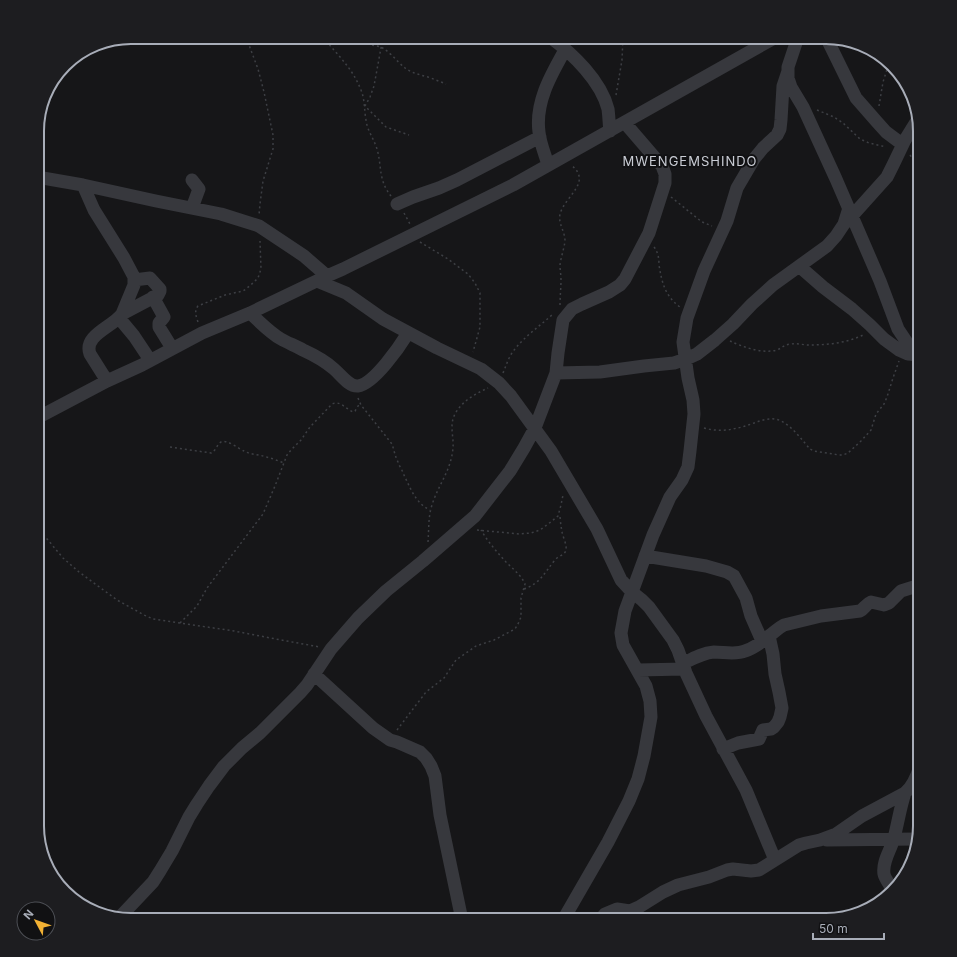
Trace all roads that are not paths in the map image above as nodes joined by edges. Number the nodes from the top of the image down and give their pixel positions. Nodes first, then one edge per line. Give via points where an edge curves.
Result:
1 (558, 44) edge
2 (764, 44) edge
3 (796, 44) edge
4 (829, 44) edge
5 (565, 50) junction
6 (788, 71) junction
7 (624, 123) junction
8 (913, 127) edge
9 (610, 131) junction
10 (540, 137) junction
11 (901, 146) junction
12 (548, 165) junction
13 (44, 178) edge
14 (192, 180) dead end
15 (83, 185) junction
16 (397, 204) road end
17 (192, 208) junction
18 (850, 212) junction
19 (799, 266) junction
20 (322, 279) junction
21 (134, 280) junction
22 (153, 297) junction
23 (250, 313) junction
24 (121, 316) junction
25 (408, 333) junction
26 (172, 348) junction
27 (913, 349) edge
28 (913, 354) edge
29 (150, 360) junction
30 (686, 360) junction
31 (556, 373) junction
32 (107, 381) junction
33 (44, 414) edge
34 (535, 428) junction
35 (645, 556) junction
36 (913, 587) edge
37 (632, 592) junction
38 (765, 639) junction
39 (683, 667) junction
40 (638, 670) junction
41 (314, 674) junction
42 (723, 749) junction
43 (913, 784) edge
44 (905, 793) junction
45 (912, 839) edge
46 (820, 840) junction
47 (893, 840) junction
48 (775, 860) junction
49 (890, 884) edge
50 (124, 912) edge
51 (461, 913) edge
52 (566, 913) edge
53 (607, 913) edge

1 - 5 street
2 - 7 street
3 - 6 street
4 - 11 street via 856,98
5 - 9 street via 593,79 602,94 608,109
5 - 10 street via 541,100
6 - 18 street via 791,87 826,155
6 - 30 street via 783,86 780,129 758,153 742,178 727,221 688,313 683,342
7 - 9 street
7 - 31 street via 662,166 665,183 649,233 628,274 609,292 560,316
8 - 11 street
9 - 12 street
10 - 12 street
10 - 16 street via 457,180
11 - 18 street via 886,176
12 - 20 street via 513,185
13 - 15 street
14 - 17 street via 199,189
15 - 17 street
15 - 21 street via 94,210 133,273
17 - 20 street via 259,226 304,256
18 - 19 street via 827,246
18 - 27 street via 898,329
19 - 28 street via 884,339 903,352
19 - 30 street via 773,285 720,336
20 - 23 street
20 - 25 street
21 - 22 street via 152,279 160,289 158,295
21 - 24 street
22 - 24 street
22 - 26 street via 164,317 159,327
23 - 25 street via 271,333 328,364 351,385 356,386 362,385 385,365
23 - 26 street
24 - 29 street
24 - 32 street via 94,337 88,346 90,354
25 - 34 street via 481,369 511,396
26 - 29 street
29 - 32 street
30 - 31 street via 600,372
30 - 35 street via 693,400 688,467 664,509
31 - 34 street
32 - 33 street
34 - 37 street via 551,450 597,529 621,580
34 - 41 street via 510,471 475,516 368,607
35 - 37 street
35 - 38 street via 706,566 734,576 746,598 751,616
36 - 38 street via 901,591 884,605 870,602 860,611 793,622 779,627
37 - 39 street via 649,607 664,627 678,650
37 - 40 street via 621,633 623,645
38 - 39 street via 746,651 714,652 695,657
38 - 42 street via 773,654 774,674 782,708 780,717 774,727 763,730 759,739
39 - 40 street
39 - 42 street
40 - 52 street via 646,686 651,717 638,779 608,842
41 - 50 street via 292,702 224,766 189,816 160,871
41 - 51 street via 365,722 390,740 420,752 431,766
42 - 48 street via 746,790
43 - 44 street
44 - 46 street via 862,816 836,834
44 - 47 street
45 - 47 street
46 - 47 street
46 - 48 street via 799,845
47 - 49 street via 885,861 884,873
48 - 53 street via 759,870 728,870 678,885 630,911 617,909

